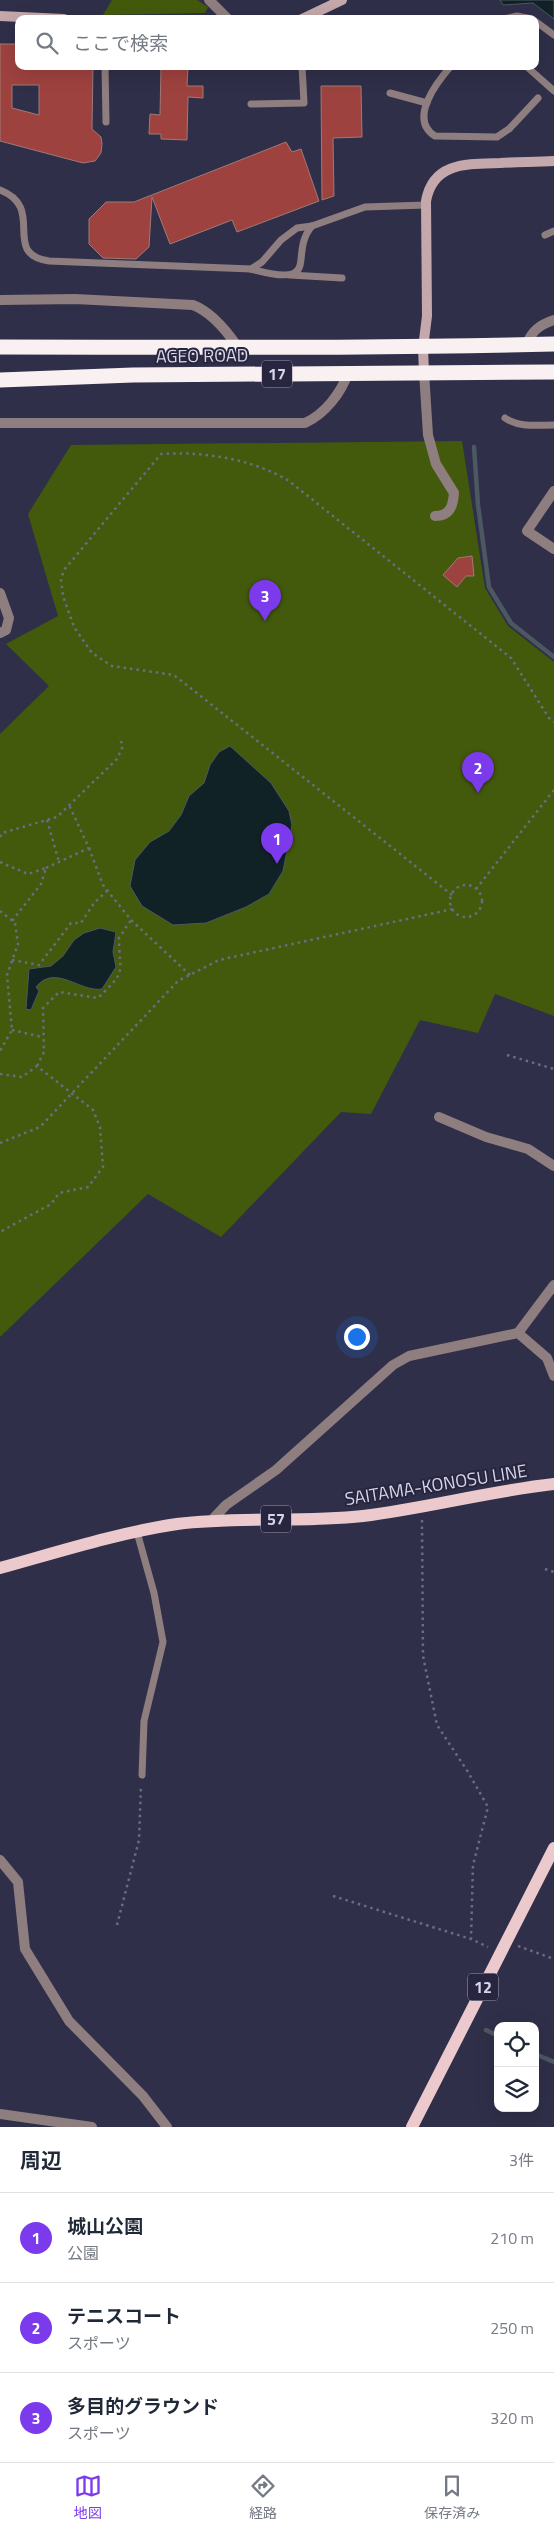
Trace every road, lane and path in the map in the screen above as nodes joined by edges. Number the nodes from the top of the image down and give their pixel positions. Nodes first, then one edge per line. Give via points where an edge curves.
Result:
1 (209, 0) edge
2 (342, 0) edge
3 (224, 15) edge
4 (310, 15) edge
5 (0, 16) edge
6 (15, 17) edge
7 (539, 24) edge
8 (554, 35) edge
9 (105, 70) edge
10 (302, 70) edge
11 (448, 70) edge
12 (530, 70) edge
13 (554, 91) edge
14 (390, 94) dead end
15 (538, 98) dead end
16 (428, 103) junction
17 (250, 104) dead end
18 (106, 122) dead end
19 (554, 161) edge
20 (0, 190) edge
21 (426, 204) junction
22 (312, 226) junction
23 (554, 231) edge
24 (545, 235) dead end
25 (251, 269) junction
26 (289, 275) junction
27 (342, 278) dead end
28 (0, 300) edge
29 (554, 320) edge
30 (554, 344) edge
31 (526, 345) junction
32 (237, 346) junction
33 (0, 347) edge
34 (423, 348) junction
35 (424, 372) junction
36 (554, 372) edge
37 (348, 373) junction
38 (0, 380) edge
39 (505, 418) dead end
40 (0, 423) edge
41 (554, 425) edge
42 (554, 492) edge
43 (435, 516) dead end
44 (554, 549) edge
45 (0, 593) edge
46 (0, 633) edge
47 (554, 722) edge
48 (118, 737) dead end
49 (554, 790) edge
50 (69, 805) junction
51 (46, 820) junction
52 (0, 837) edge
53 (88, 848) junction
54 (0, 862) edge
55 (59, 862) junction
56 (46, 868) junction
57 (476, 889) junction
58 (108, 890) junction
59 (452, 895) junction
60 (453, 909) junction
61 (0, 911) edge
62 (130, 920) junction
63 (12, 921) junction
64 (12, 960) junction
65 (190, 975) junction
66 (12, 1030) junction
67 (42, 1037) junction
68 (0, 1051) edge
69 (507, 1055) dead end
70 (37, 1066) junction
71 (554, 1069) edge
72 (0, 1074) edge
73 (72, 1092) junction
74 (439, 1117) dead end
75 (0, 1142) edge
76 (554, 1166) edge
77 (0, 1232) edge
78 (554, 1285) edge
79 (518, 1334) junction
80 (554, 1376) edge
81 (554, 1484) edge
82 (421, 1507) junction
83 (212, 1521) junction
84 (137, 1532) junction
85 (0, 1567) edge
86 (545, 1569) dead end
87 (554, 1572) edge
88 (142, 1775) joint
89 (554, 1848) edge
90 (0, 1860) edge
91 (333, 1896) dead end
92 (118, 1926) dead end
93 (471, 1939) junction
94 (503, 1947) junction
95 (554, 1958) edge
96 (0, 2114) edge
97 (92, 2127) edge
98 (167, 2127) edge
99 (412, 2127) edge

1 - 3 street
2 - 4 street
5 - 6 street
7 - 8 lane
9 - 18 lane
10 - 17 lane via 304,103
11 - 16 lane via 434,86
12 - 13 lane
14 - 16 lane
15 - 16 lane via 509,130 492,138 435,136 424,122
19 - 21 street via 452,167 434,181 427,193
20 - 25 lane via 13,195 20,204 23,245 37,259
21 - 22 lane via 358,209
21 - 34 street via 427,316
22 - 25 lane via 291,232 268,258
22 - 26 lane via 304,236 301,266
23 - 24 lane
25 - 26 lane
26 - 27 lane
28 - 32 street via 84,299 193,305 225,329
29 - 31 street via 531,333
30 - 31 highway, AGEO ROAD / 17
31 - 34 highway, AGEO ROAD / 17
32 - 33 highway, AGEO ROAD / 17
32 - 34 highway, AGEO ROAD / 17
34 - 35 street
35 - 36 highway, AGEO ROAD / 17
35 - 37 highway, AGEO ROAD / 17
35 - 43 street via 428,435 436,464 454,494 451,509 446,514
37 - 38 highway, AGEO ROAD / 17
37 - 40 street via 343,389 305,423
39 - 41 lane via 513,424
42 - 44 street via 527,531
45 - 46 street via 9,618 6,630
47 - 59 path via 511,658 289,481 275,472 253,465 196,453 161,454 64,570 61,579 63,596 71,620 92,654 112,666 174,675
48 - 50 path via 123,746 117,759
49 - 57 path
50 - 51 path via 57,817
50 - 53 path
51 - 52 path via 2,833
51 - 55 path
53 - 55 path
53 - 58 path
54 - 56 path via 28,874
55 - 56 path
56 - 63 path via 41,884
57 - 59 path via 465,885
57 - 60 path via 482,900 479,911 468,917
58 - 62 path
58 - 64 path via 94,903 81,923 71,923 39,965
59 - 60 path
60 - 65 path via 219,960
61 - 63 path
62 - 65 path
62 - 67 path via 119,938 122,964 118,979 98,998 59,992 43,1008
63 - 64 path via 18,944
64 - 66 path via 6,975
65 - 73 path via 178,980
66 - 67 path
66 - 68 path
67 - 70 path via 44,1052
69 - 71 path
70 - 72 path via 22,1077
70 - 73 path
73 - 75 path via 40,1127
73 - 77 path via 92,1110 100,1127 103,1167 88,1187 59,1192 51,1204
74 - 76 street via 486,1137 528,1149
78 - 79 street
79 - 80 street via 547,1358
79 - 83 street via 409,1356 392,1365 276,1470 226,1505
81 - 82 main road, SAITAMA-KONOSU LINE / 57 via 508,1489
82 - 83 main road, SAITAMA-KONOSU LINE / 57 via 332,1519
82 - 93 path via 423,1656 437,1724 488,1807 474,1865
83 - 84 main road, SAITAMA-KONOSU LINE / 57
84 - 85 main road, SAITAMA-KONOSU LINE / 57
84 - 88 lane via 154,1593 163,1642 144,1721
86 - 87 path
88 - 92 path via 139,1840
89 - 94 main road, 12
90 - 98 street via 18,1882 25,1949 69,2021 143,2096
91 - 93 path
93 - 94 path
94 - 95 path
94 - 99 main road, 12
96 - 97 street

